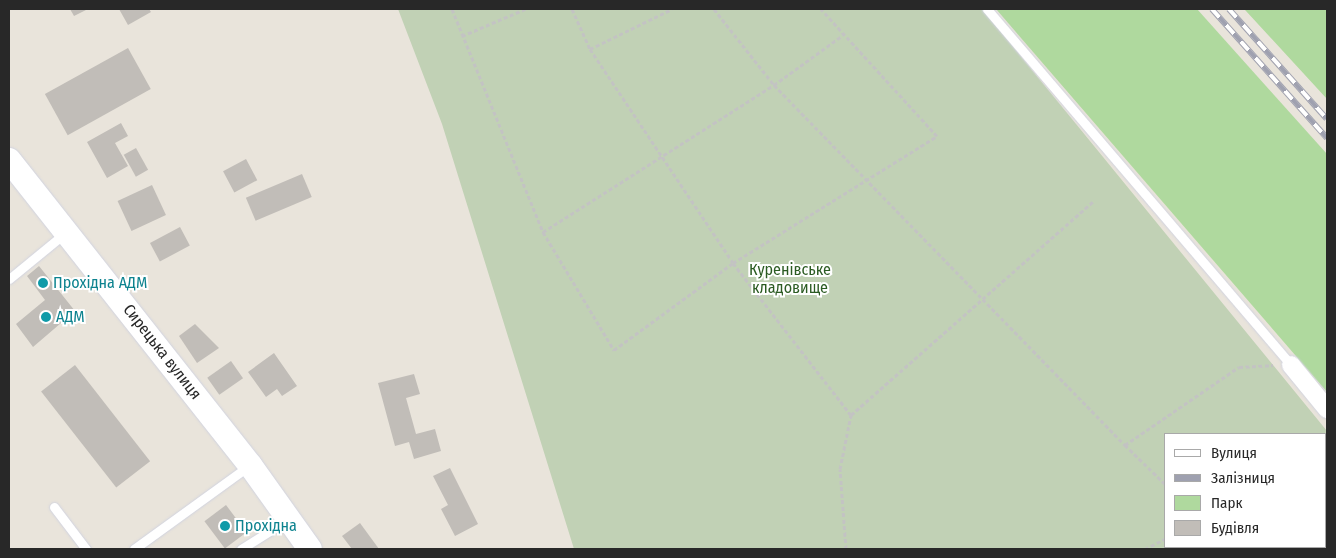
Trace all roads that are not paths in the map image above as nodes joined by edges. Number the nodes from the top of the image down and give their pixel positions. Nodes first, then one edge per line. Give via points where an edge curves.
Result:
1 (986, 9) edge
2 (9, 160) edge
3 (68, 231) junction
4 (9, 279) edge
5 (1291, 365) joint
6 (1327, 409) edge
7 (250, 465) junction
8 (54, 507) dead end
9 (287, 520) junction
10 (86, 549) edge
11 (134, 549) edge
12 (241, 549) edge
13 (310, 549) edge

1 - 5 lane
2 - 3 main road, Сирецька вулиця
3 - 4 lane
3 - 7 main road, Сирецька вулиця
5 - 6 street
7 - 9 main road, Сирецька вулиця
7 - 11 lane
8 - 10 lane
9 - 12 lane
9 - 13 main road, Сирецька вулиця

